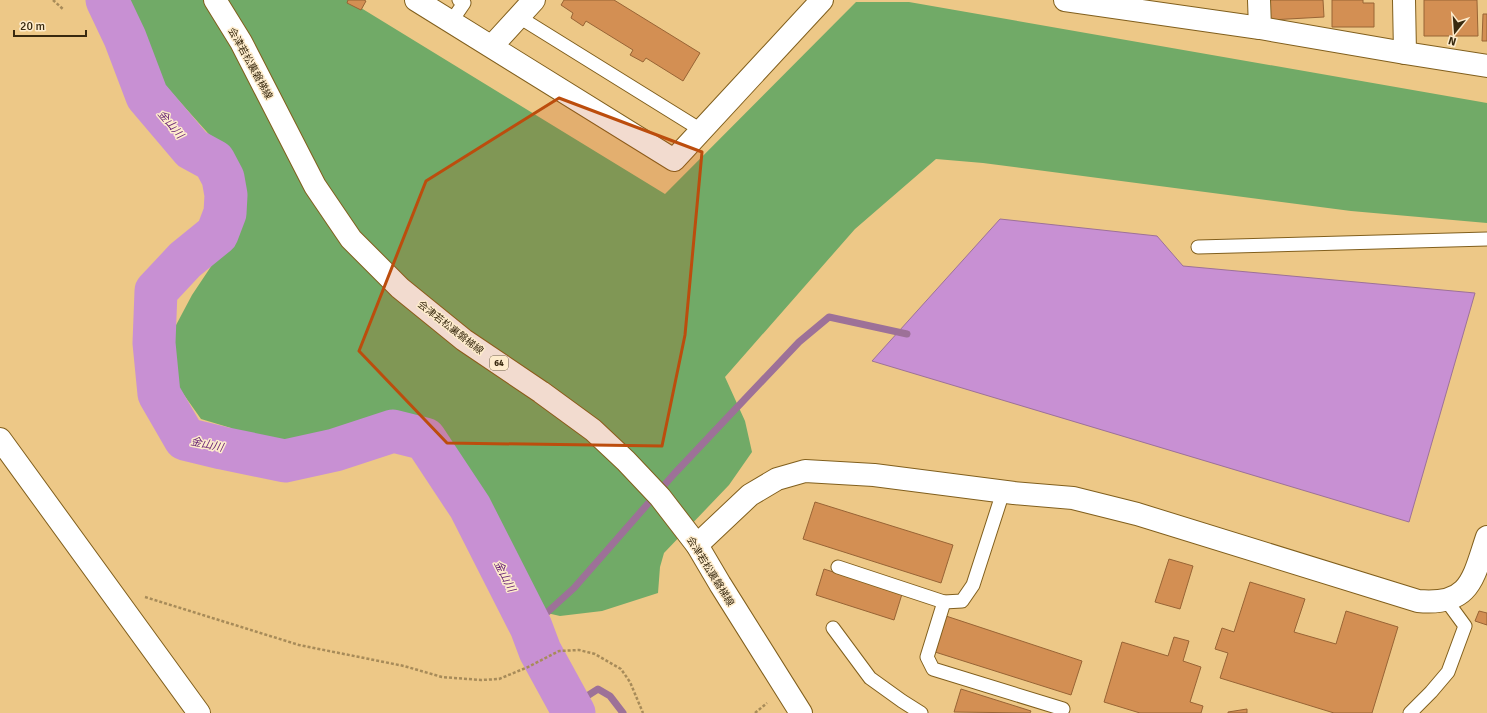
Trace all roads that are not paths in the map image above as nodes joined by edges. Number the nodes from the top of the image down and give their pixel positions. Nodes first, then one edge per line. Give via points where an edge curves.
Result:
1 (215, 0) edge
2 (416, 0) edge
3 (459, 0) edge
4 (534, 0) edge
5 (822, 0) edge
6 (1065, 0) edge
7 (1260, 0) edge
8 (1404, 0) edge
9 (1099, 2) edge
10 (519, 17) junction
11 (451, 22) junction
12 (1260, 28) junction
13 (492, 46) junction
14 (1405, 53) junction
15 (1487, 66) edge
16 (701, 130) junction
17 (1487, 239) edge
18 (1198, 247) dead end
19 (0, 438) edge
20 (1002, 492) junction
21 (1487, 536) edge
22 (697, 545) junction
23 (838, 567) dead end
24 (1446, 600) junction
25 (944, 602) junction
26 (834, 628) dead end
27 (1063, 709) dead end
28 (199, 713) edge
29 (801, 713) edge
30 (921, 713) edge
31 (1410, 713) edge

1 - 22 street, 会津若松裏磐梯線 / 64 via 241,42 315,186 351,239 400,288 464,340 593,430 660,497
2 - 11 street
3 - 11 lane via 464,3
4 - 10 street
5 - 16 street
6 - 9 street
7 - 12 street
8 - 14 street
9 - 12 street
10 - 13 street
10 - 16 lane
11 - 13 street
12 - 14 street
13 - 16 street via 674,160
14 - 15 street
17 - 18 lane
19 - 28 street
20 - 22 street via 874,475 805,471 777,479 750,495
20 - 24 street via 1080,500 1137,514 1418,601
20 - 25 lane via 973,585 962,601
21 - 24 street via 1470,584 1460,594
22 - 29 street, 会津若松裏磐梯線 / 64
23 - 25 lane
24 - 31 lane via 1465,626 1448,672
25 - 27 lane via 927,657 933,669
26 - 30 lane via 870,678

